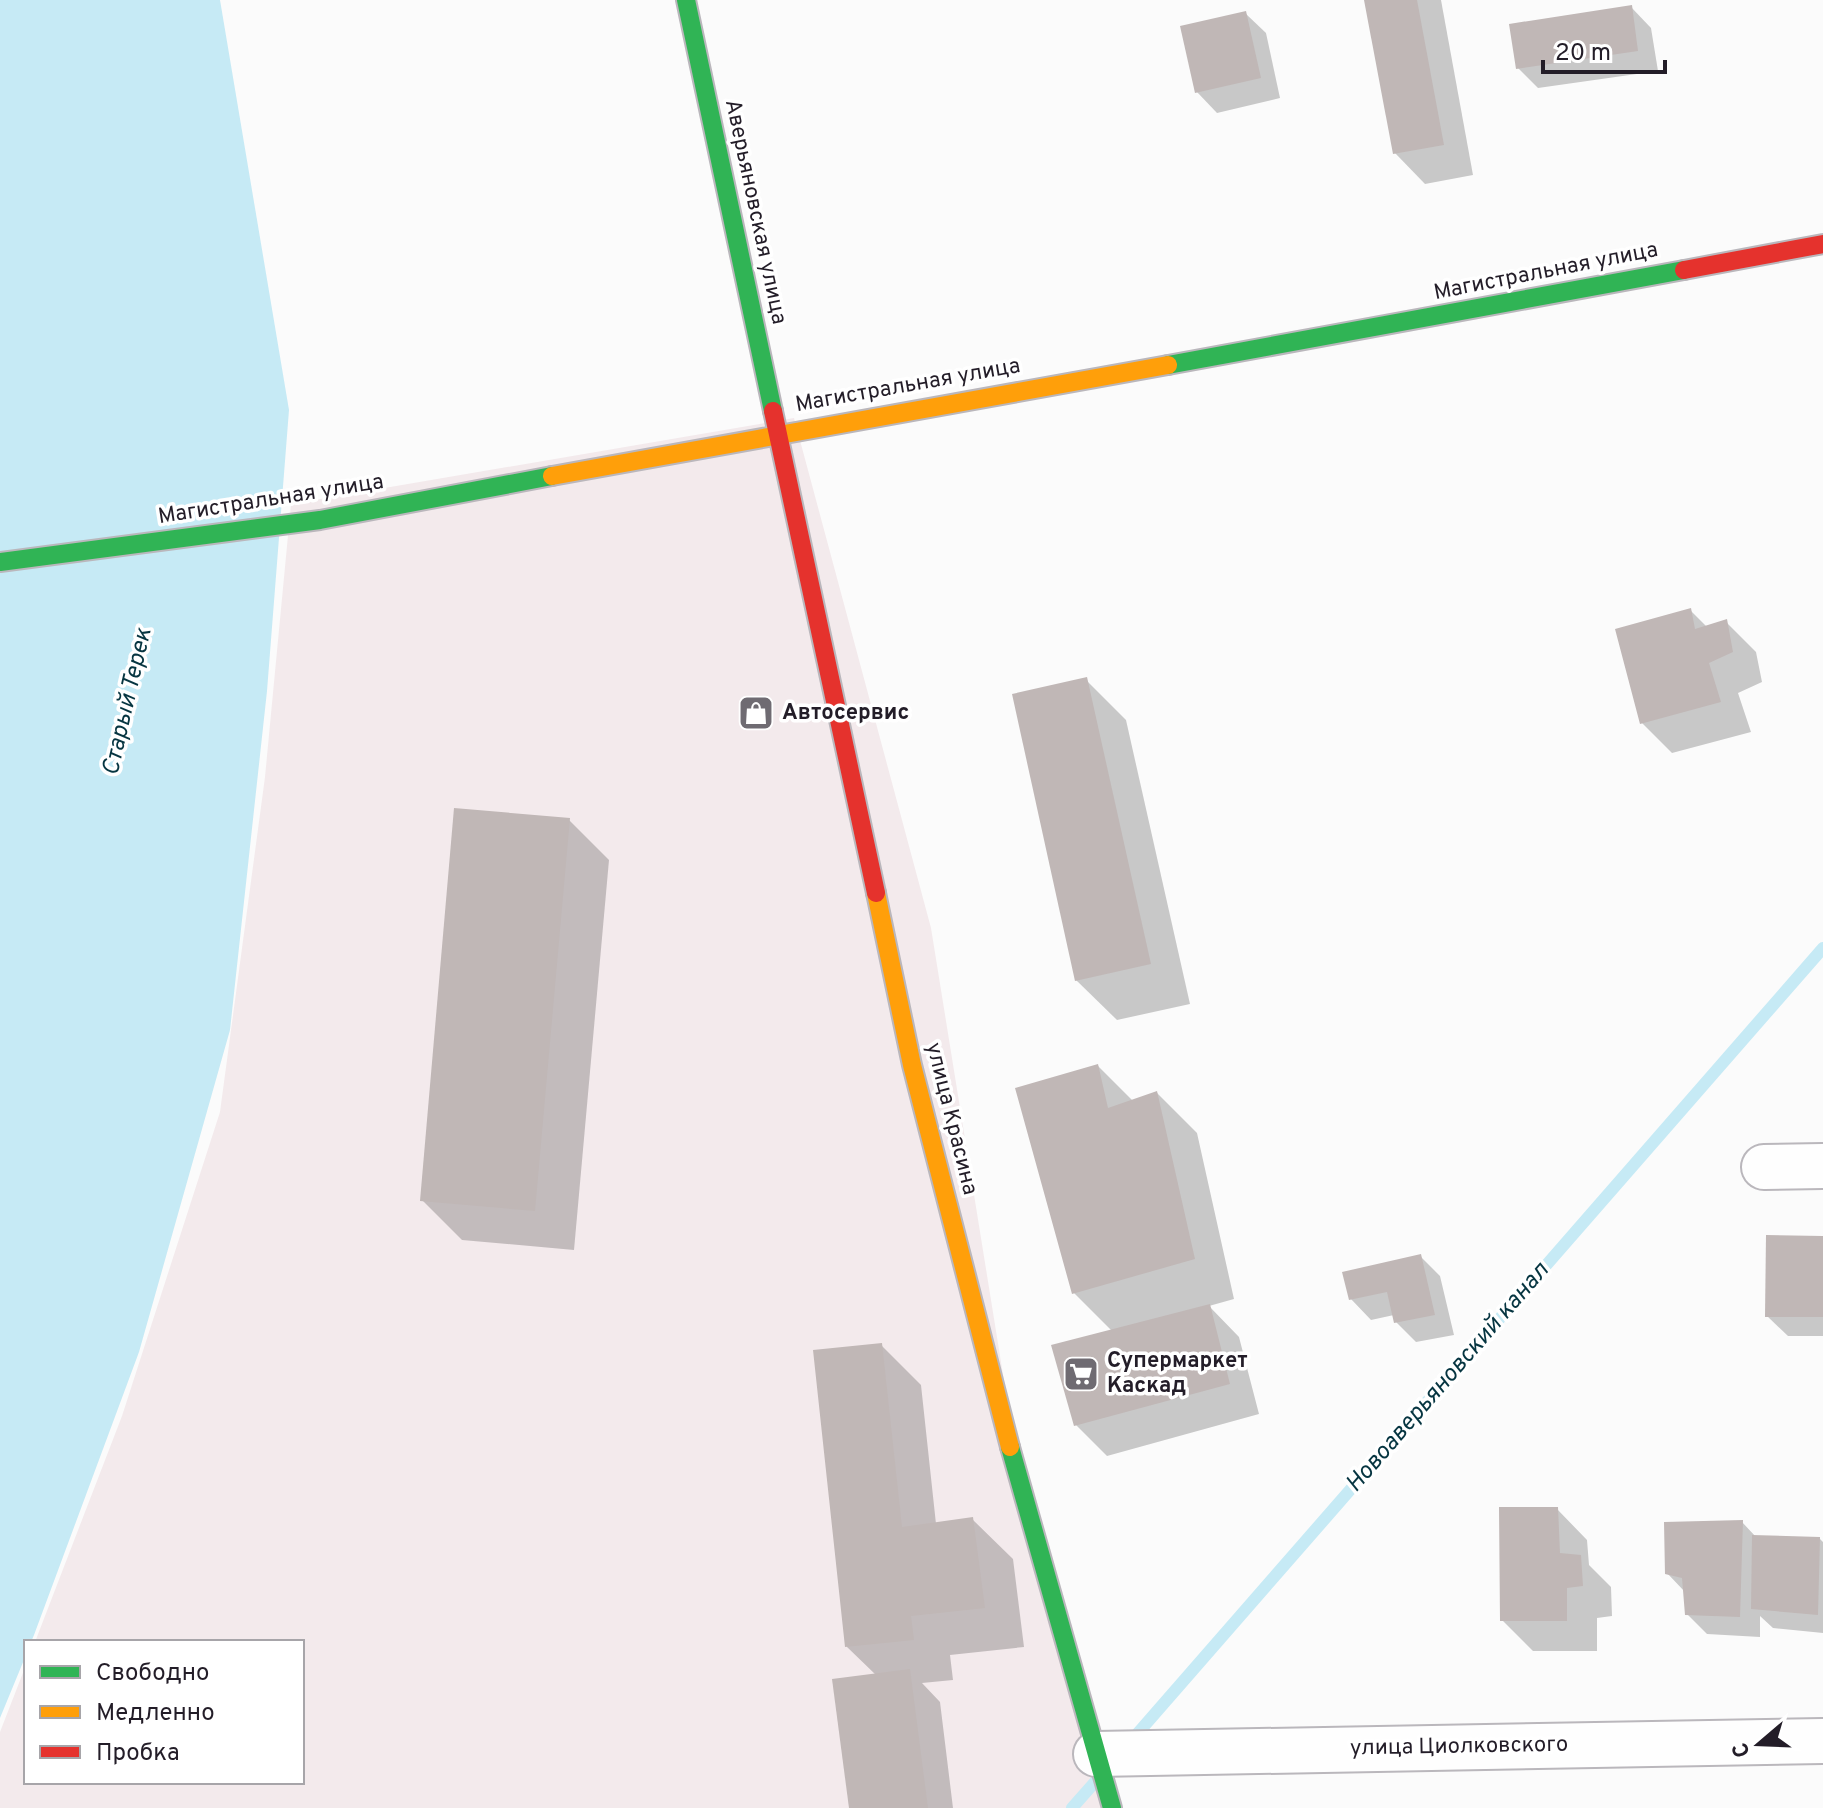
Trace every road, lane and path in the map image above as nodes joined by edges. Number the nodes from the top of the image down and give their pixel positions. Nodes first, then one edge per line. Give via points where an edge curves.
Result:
1 (686, 0) edge
2 (1823, 244) edge
3 (776, 434) junction
4 (0, 562) edge
5 (1823, 1166) edge
6 (1764, 1167) dead end
7 (1823, 1741) edge
8 (1096, 1754) junction
9 (1112, 1808) edge

1 - 3 street, Аверьяновская улица
2 - 3 street, Магистральная улица via 1366,331
3 - 4 street, Магистральная улица via 320,520
3 - 8 street, улица Красина via 912,1065 990,1377
5 - 6 street
7 - 8 street, улица Циолковского
8 - 9 street, улица Красина

